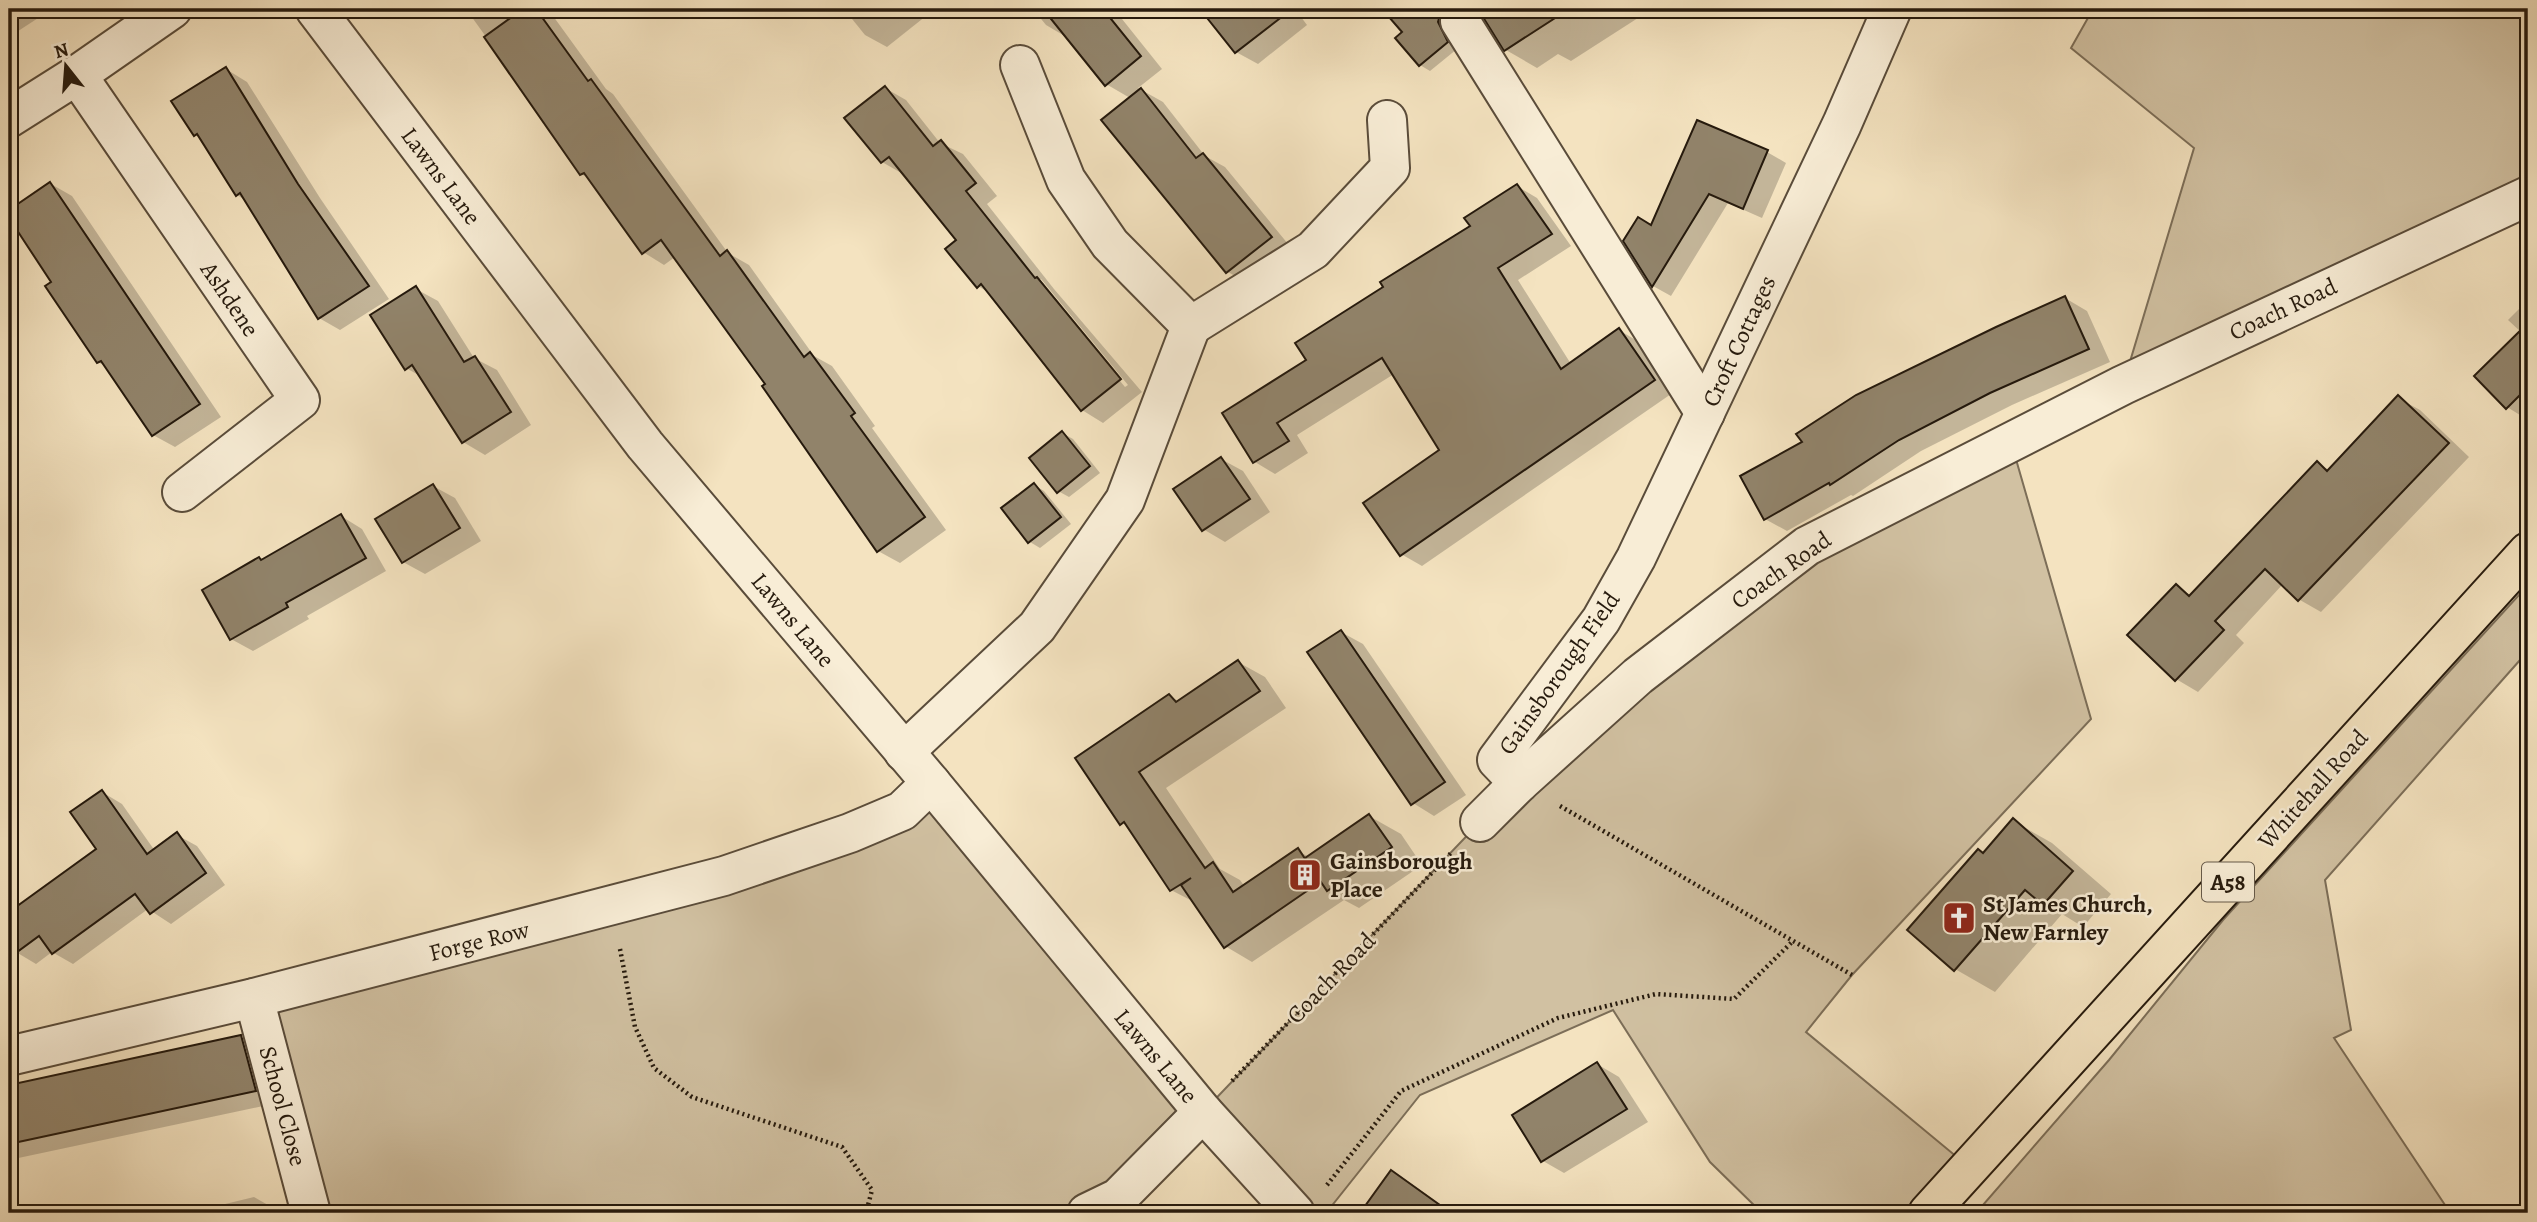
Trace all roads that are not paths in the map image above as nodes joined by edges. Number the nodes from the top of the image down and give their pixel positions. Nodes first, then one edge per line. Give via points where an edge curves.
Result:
1 (172, 9) edge
2 (314, 9) edge
3 (1892, 9) edge
4 (1460, 21) dead end
5 (1020, 65) dead end
6 (77, 75) junction
7 (9, 118) edge
8 (1387, 120) dead end
9 (2528, 196) edge
10 (1191, 326) junction
11 (1705, 413) junction
12 (182, 492) dead end
13 (2528, 552) edge
14 (1636, 558) joint
15 (905, 752) junction
16 (931, 783) junction
17 (1519, 783) junction
18 (1480, 822) road end
19 (254, 998) junction
20 (9, 1056) edge
21 (1203, 1112) junction
22 (1308, 1203) edge
23 (311, 1213) edge
24 (1087, 1213) edge
25 (1928, 1213) edge

1 - 6 street
2 - 15 street, Lawns Lane via 645,445
3 - 11 street, Croft Cottages
4 - 11 street
5 - 10 street via 1066,180 1110,244
6 - 7 street
6 - 12 street, Ashdene via 299,400
8 - 10 street via 1390,168 1313,250
9 - 17 street, Coach Road via 2123,385 1807,545 1638,676
10 - 15 street via 1125,500 1037,627
11 - 14 street, Croft Cottages
13 - 25 main road, Whitehall Road / A58
14 - 17 street, Gainsborough Field via 1601,620 1497,760
15 - 16 street, Lawns Lane
16 - 19 street, Forge Row via 902,811 724,876
16 - 21 street, Lawns Lane
17 - 18 street, Coach Road
19 - 20 street, Forge Row
19 - 23 street, School Close
21 - 22 street, Lawns Lane
21 - 24 street via 1118,1198

